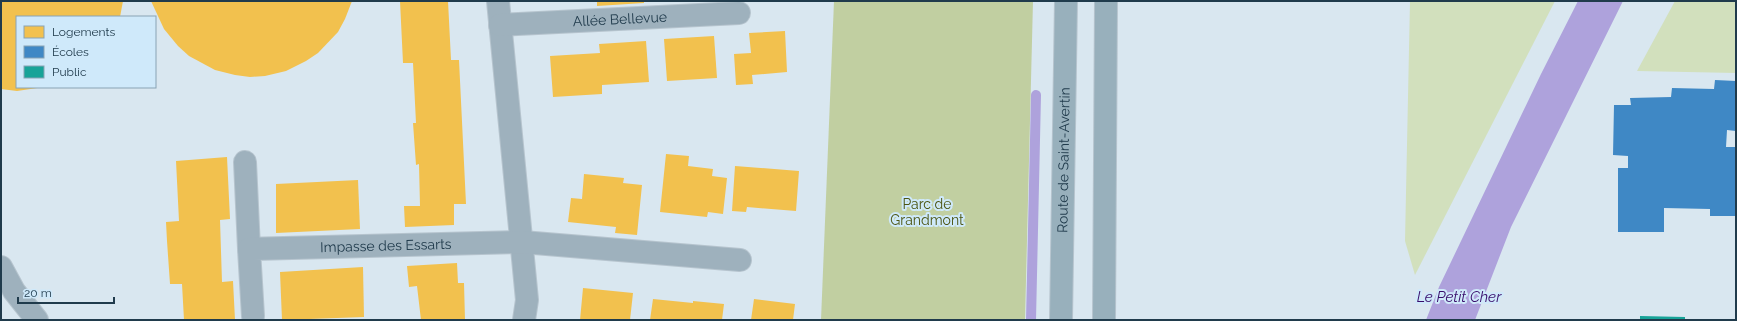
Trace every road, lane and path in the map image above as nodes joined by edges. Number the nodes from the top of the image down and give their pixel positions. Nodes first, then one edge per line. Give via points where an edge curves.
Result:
1 (498, 1) edge
2 (1066, 1) edge
3 (1106, 1) edge
4 (739, 13) dead end
5 (500, 25) junction
6 (246, 162) dead end
7 (522, 242) junction
8 (249, 249) junction
9 (740, 260) dead end
10 (1, 267) edge
11 (253, 316) dead end
12 (37, 320) edge
13 (524, 320) edge
14 (1061, 320) edge
15 (1104, 320) edge

1 - 5 street
2 - 14 main road, Route de Saint-Avertin
3 - 15 main road
4 - 5 street, Allée Bellevue
5 - 7 street
6 - 8 street
7 - 8 street, Impasse des Essarts
7 - 9 street
7 - 13 street via 527,300
8 - 11 street
10 - 12 street via 14,291

